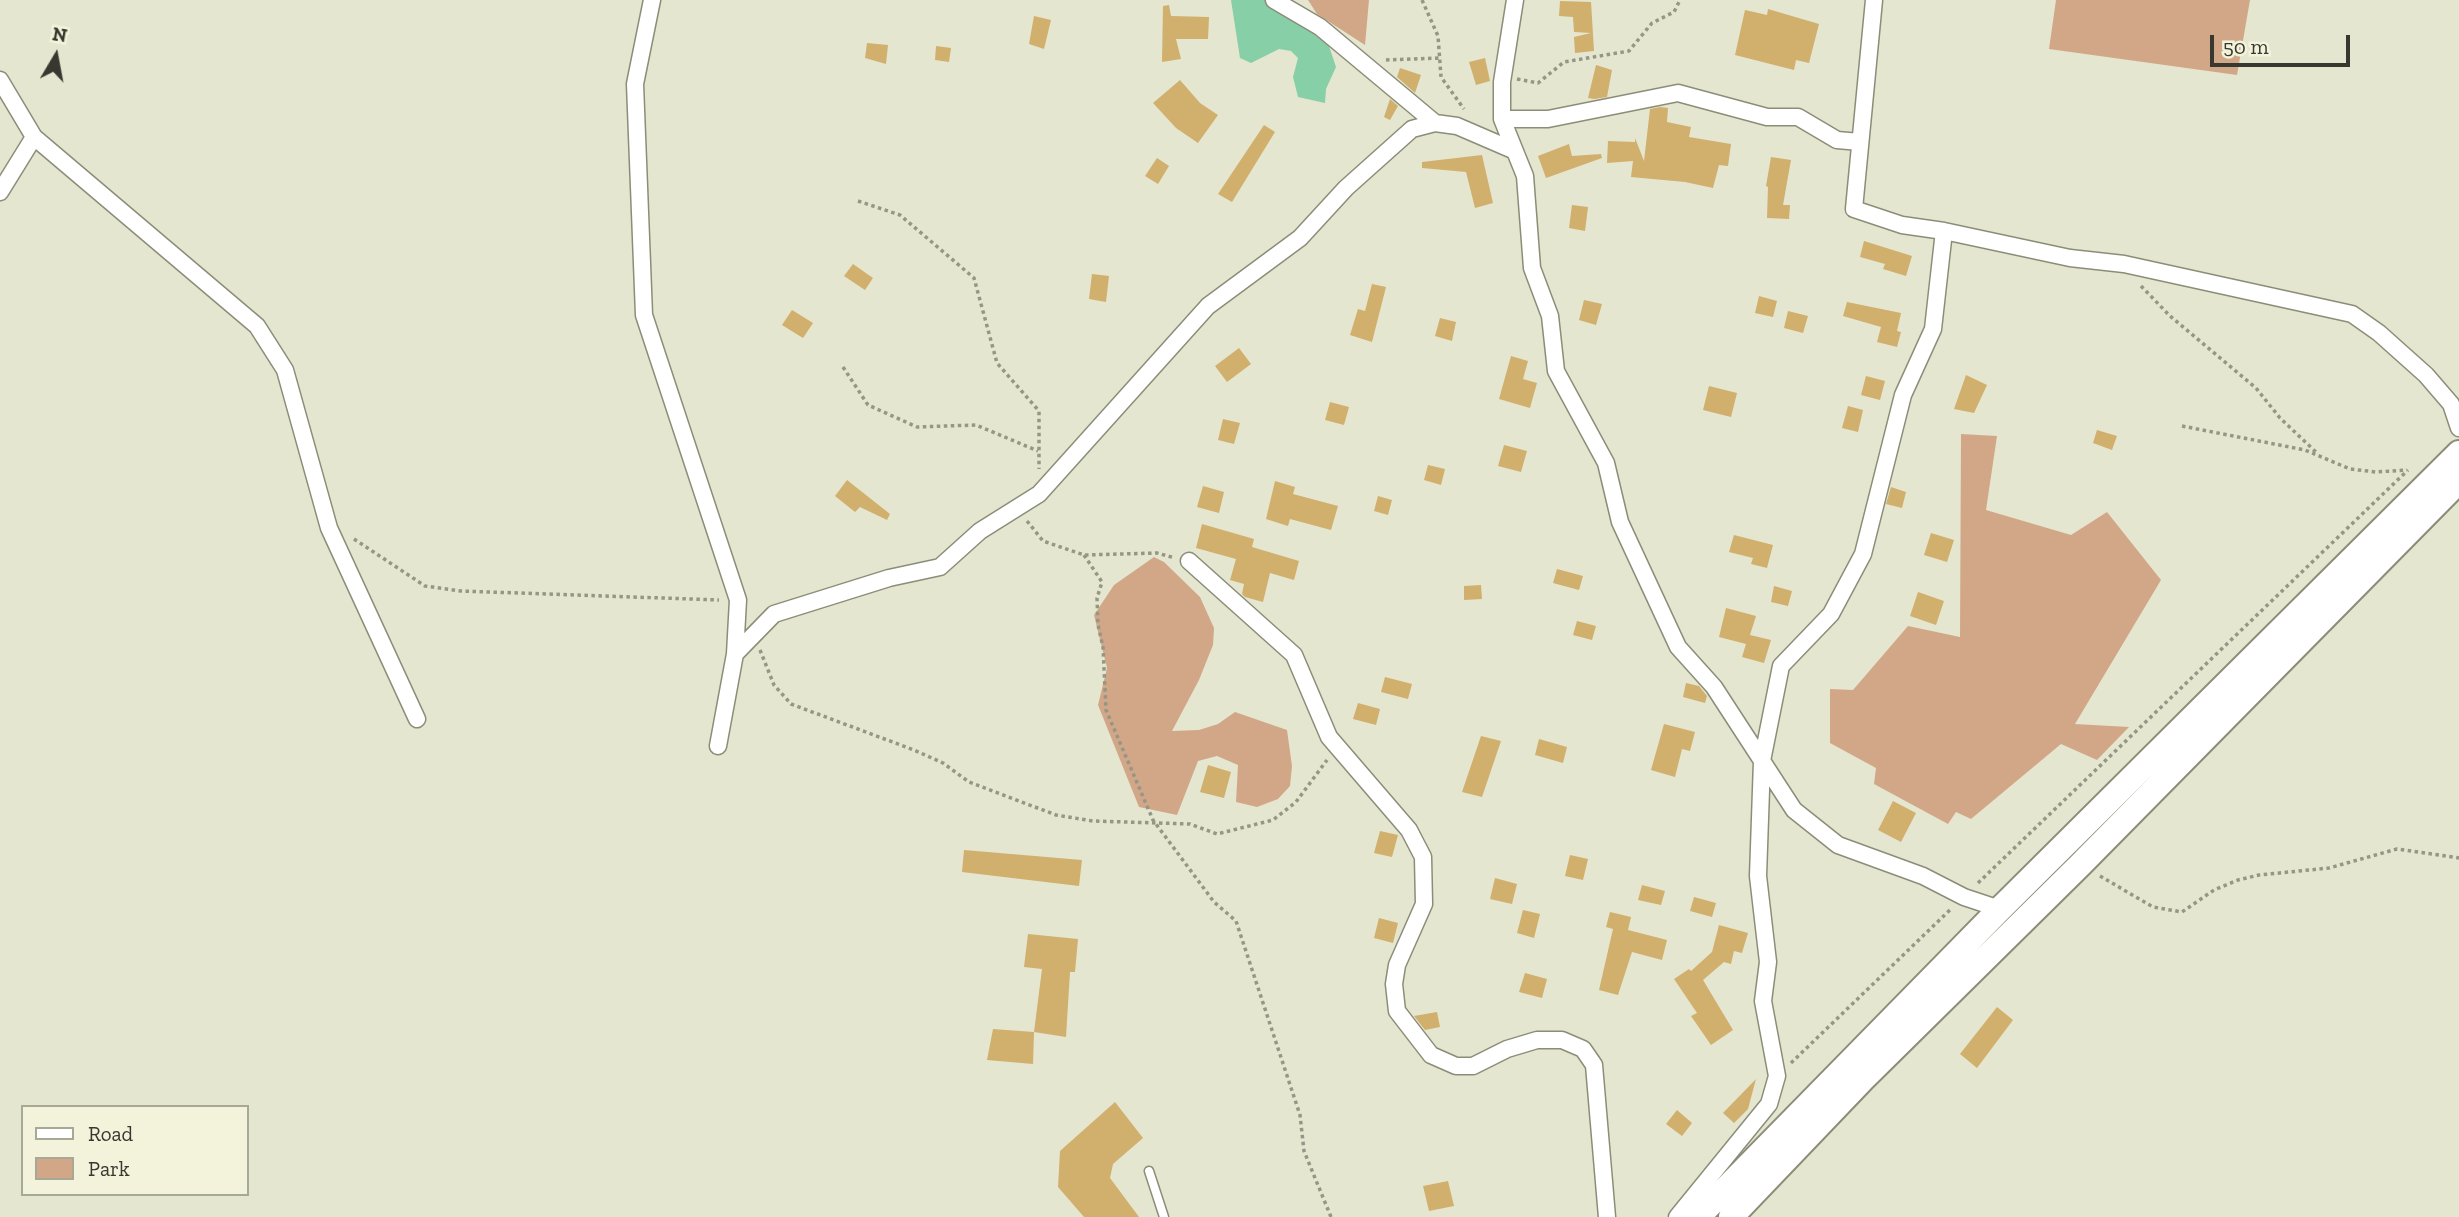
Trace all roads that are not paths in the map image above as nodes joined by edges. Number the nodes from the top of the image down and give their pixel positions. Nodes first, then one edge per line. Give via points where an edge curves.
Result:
1 (652, 0) edge
2 (1274, 0) edge
3 (1515, 0) edge
4 (1874, 0) edge
5 (0, 80) edge
6 (1502, 119) junction
7 (1435, 123) junction
8 (34, 136) junction
9 (1860, 142) junction
10 (1515, 151) junction
11 (0, 192) edge
12 (1944, 231) junction
13 (2459, 428) edge
14 (2459, 453) edge
15 (2459, 481) edge
16 (1189, 561) road end
17 (735, 654) junction
18 (417, 719) dead end
19 (719, 747) dead end
20 (1762, 761) junction
21 (2000, 909) junction
22 (1149, 1171) dead end
23 (1164, 1217) edge
24 (1607, 1217) edge
25 (1677, 1217) edge
26 (1698, 1217) edge
27 (1731, 1217) edge

1 - 17 street via 635,84 644,314 738,600
2 - 7 street via 1320,27
3 - 6 street via 1502,82
4 - 9 street
5 - 8 street
6 - 9 street via 1548,118 1678,93 1767,117 1798,117 1837,140
6 - 10 street
7 - 10 street via 1457,126
7 - 17 street via 1412,130 1346,188 1300,238 1208,306 1039,494 980,531 940,567 774,614
8 - 11 street
8 - 18 street via 257,326 285,370 329,528
9 - 12 street via 1854,209 1902,225
10 - 20 street via 1525,176 1532,268 1550,316 1556,371 1606,463 1620,522 1678,647 1714,687
12 - 13 street via 2070,258 2124,264 2352,314 2426,375 2451,404
12 - 20 street via 1933,328 1903,395 1863,554 1832,614 1781,666
14 - 21 main road
15 - 27 main road
16 - 24 street via 1294,655 1329,737 1409,830 1423,857 1424,904 1397,965 1394,984 1397,1011 1431,1055 1456,1066 1472,1066 1537,1040 1562,1040 1583,1049 1594,1065
17 - 19 street
20 - 21 street via 1794,810 1838,845
20 - 25 street via 1758,876 1768,962 1763,1000 1777,1076 1769,1104
21 - 26 main road
22 - 23 lane

